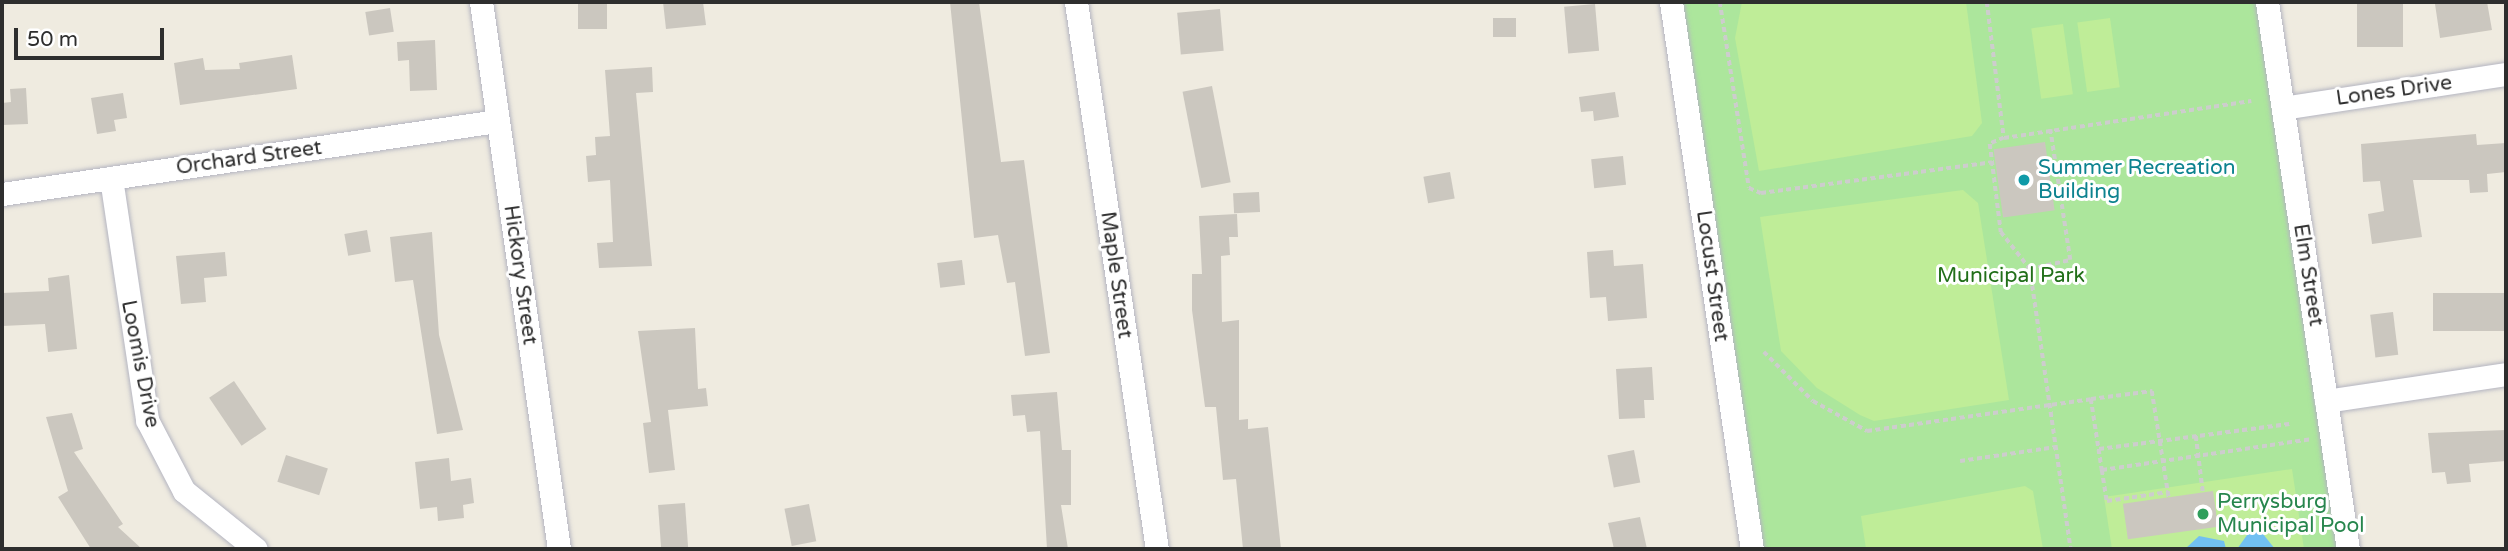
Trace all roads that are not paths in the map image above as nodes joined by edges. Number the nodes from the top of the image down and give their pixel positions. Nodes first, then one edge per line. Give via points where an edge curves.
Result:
1 (481, 2) edge
2 (1076, 2) edge
3 (1671, 2) edge
4 (2267, 2) edge
5 (2506, 74) edge
6 (2283, 108) junction
7 (497, 121) junction
8 (111, 178) junction
9 (2, 194) edge
10 (2506, 374) edge
11 (2326, 401) junction
12 (256, 549) edge
13 (559, 549) edge
14 (1157, 549) edge
15 (1752, 549) edge
16 (2348, 549) edge

1 - 7 street, Hickory Street
2 - 14 street, Maple Street
3 - 15 street, Locust Street
4 - 6 street, Elm Street
5 - 6 street, Lones Drive
6 - 11 street, Elm Street
7 - 8 street, Orchard Street
7 - 13 street, Hickory Street
8 - 9 street, Orchard Street
8 - 12 street, Loomis Drive via 147,420 184,491
10 - 11 street
11 - 16 street, Elm Street

